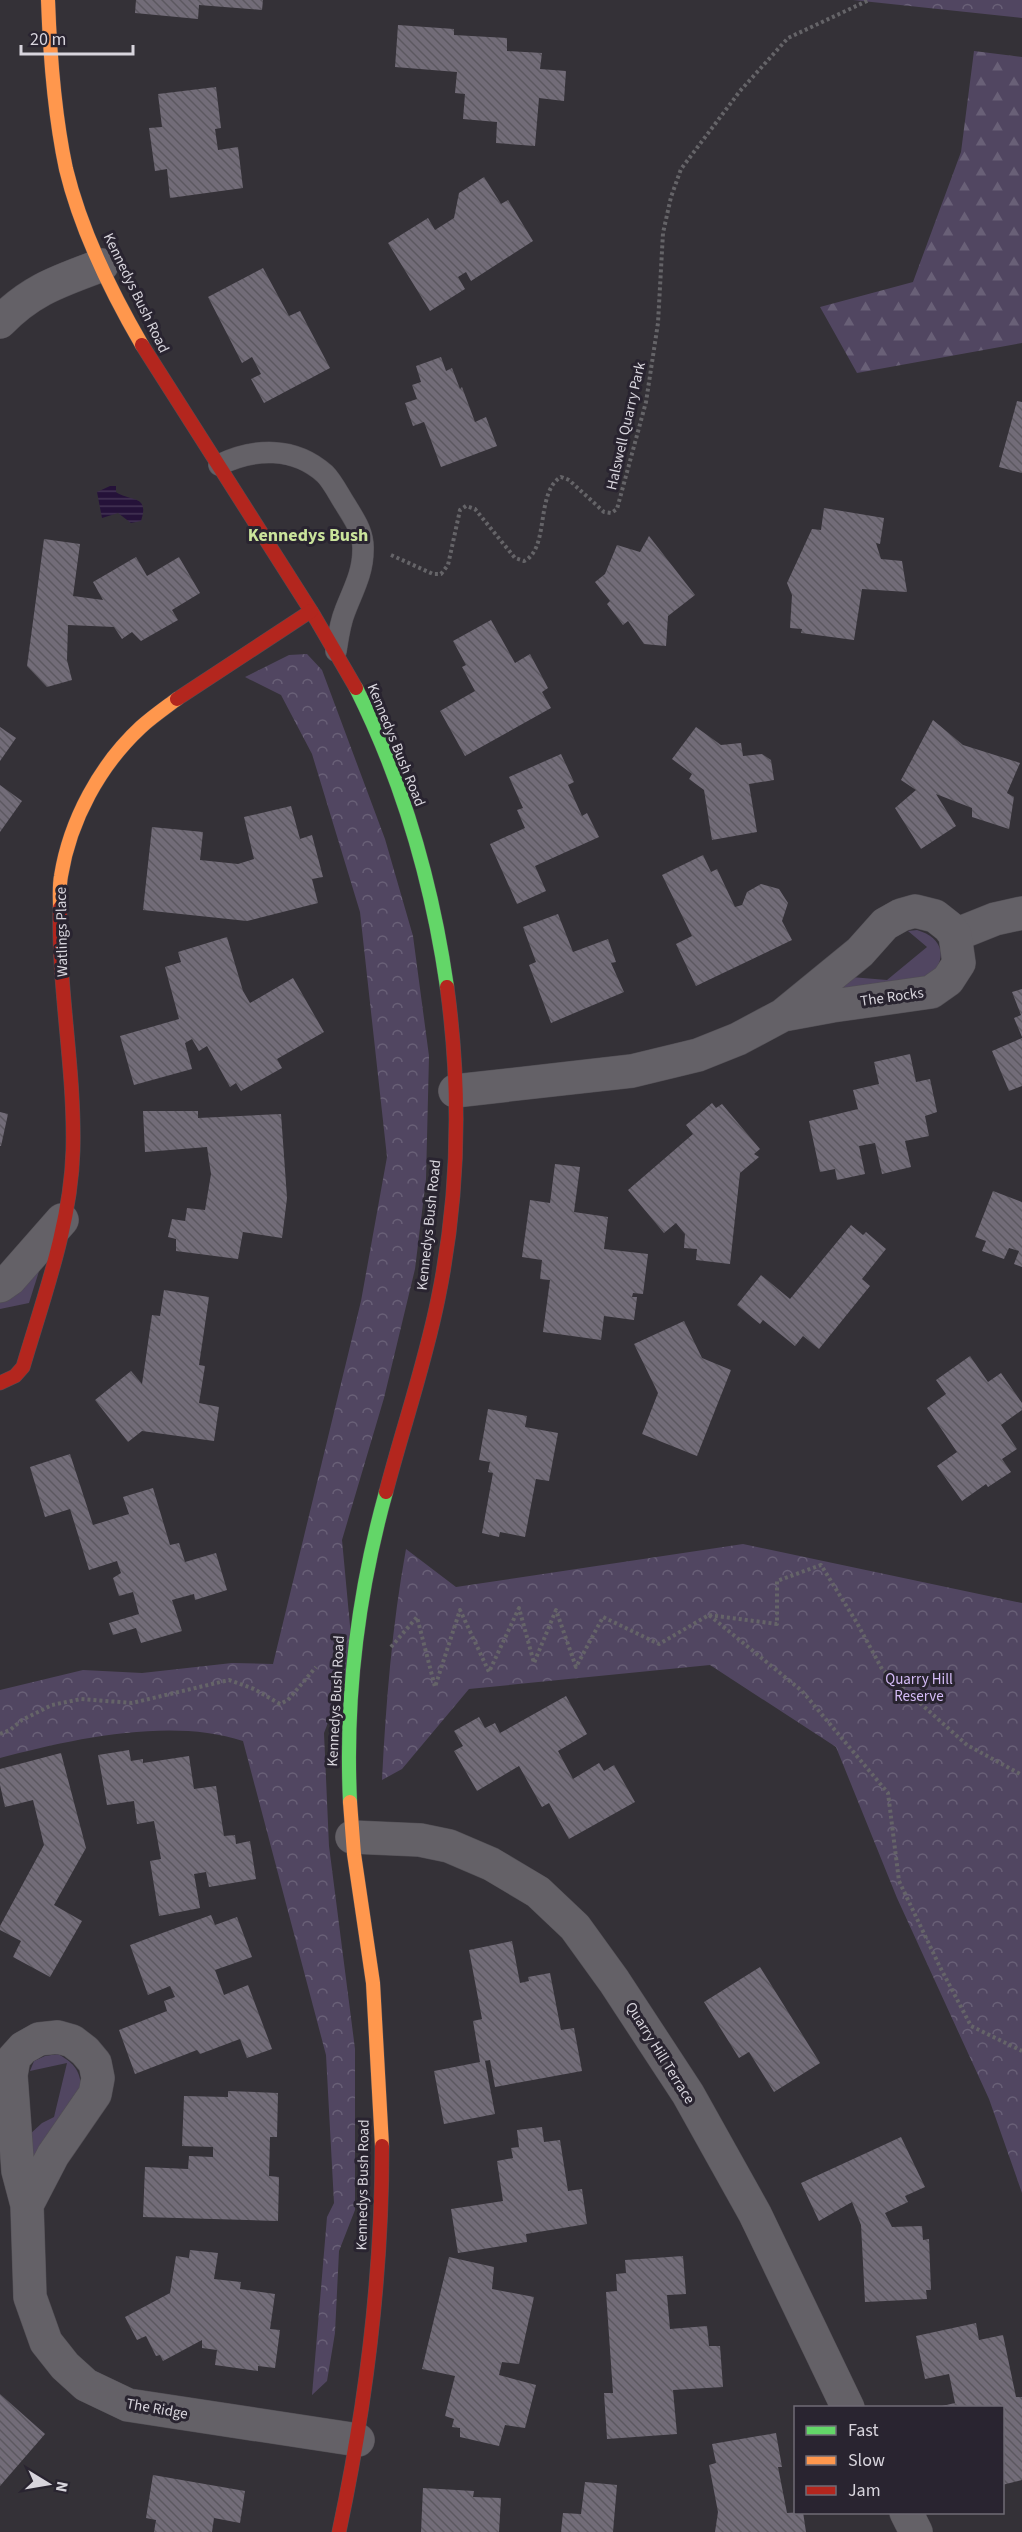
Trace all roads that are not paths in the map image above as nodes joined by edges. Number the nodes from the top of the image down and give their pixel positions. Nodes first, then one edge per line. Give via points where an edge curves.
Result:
1 (48, 0) edge
2 (102, 265) junction
3 (0, 322) edge
4 (219, 465) junction
5 (311, 611) junction
6 (336, 651) junction
7 (1022, 913) edge
8 (955, 935) junction
9 (783, 1015) junction
10 (455, 1091) junction
11 (62, 1220) junction
12 (0, 1286) edge
13 (0, 1383) edge
14 (352, 1836) junction
15 (27, 2205) dead end
16 (847, 2406) edge
17 (358, 2440) junction
18 (886, 2514) edge
19 (907, 2514) edge
20 (339, 2532) edge
21 (888, 2532) edge
22 (915, 2532) edge

1 - 2 street, Kennedys Bush Road via 50,62 68,174
2 - 3 street via 42,288
2 - 4 street, Kennedys Bush Road via 139,342
4 - 5 street, Kennedys Bush Road
4 - 6 lane via 255,452 289,453 308,461 326,476 360,528 362,568 345,611
5 - 6 street, Kennedys Bush Road
5 - 11 street, Watlings Place via 181,696 141,727 90,792 74,830 61,876 59,935 73,1109 69,1195
6 - 10 street, Kennedys Bush Road via 369,712 416,842 438,932 452,1032
7 - 8 street
8 - 9 street, The Rocks via 935,916 915,911 901,915 885,924 860,952
8 - 9 street, The Rocks via 958,963 948,980 931,992
9 - 10 street, The Rocks via 738,1039 667,1064
10 - 14 street, Kennedys Bush Road via 453,1180 438,1297 368,1562 353,1658 349,1776
11 - 12 street, Watlings Place
11 - 13 street, Watlings Place via 54,1264 23,1366 15,1376
14 - 16 street, Quarry Hill Terrace via 450,1846 491,1864 538,1892 575,1926 688,2094 754,2214
14 - 17 street, Kennedys Bush Road via 374,1993 382,2156 374,2314
15 - 17 street, The Ridge via 27,2272 35,2316 46,2342 86,2385 111,2399 148,2409
17 - 20 street, Kennedys Bush Road
18 - 21 street
19 - 22 street

